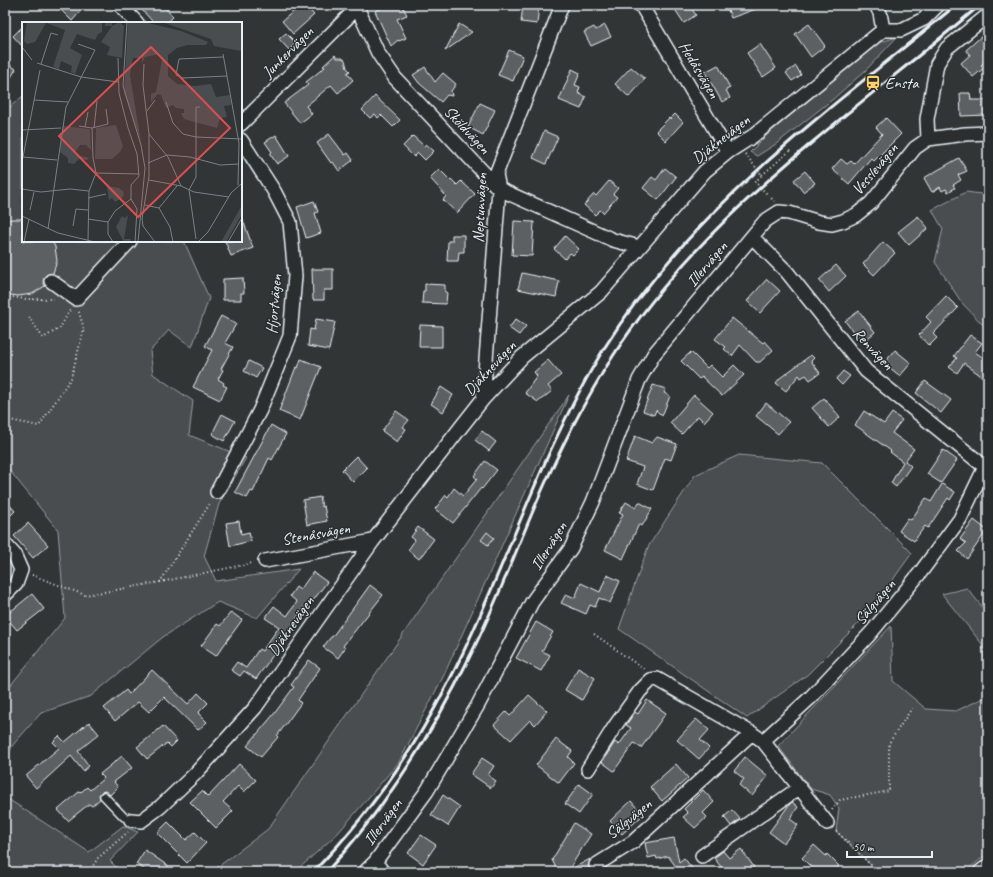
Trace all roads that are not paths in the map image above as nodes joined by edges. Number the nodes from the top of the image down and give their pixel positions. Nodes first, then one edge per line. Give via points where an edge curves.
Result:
1 (120, 5) edge
2 (562, 5) edge
3 (641, 5) edge
4 (876, 5) edge
5 (938, 5) edge
6 (358, 6) edge
7 (988, 15) edge
8 (136, 22) edge
9 (883, 30) junction
10 (242, 123) edge
11 (988, 133) edge
12 (928, 139) junction
13 (242, 142) edge
14 (733, 149) junction
15 (499, 189) junction
16 (752, 237) junction
17 (129, 242) edge
18 (639, 247) junction
19 (51, 281) dead end
20 (483, 399) junction
21 (986, 467) edge
22 (217, 492) road end
23 (373, 541) junction
24 (5, 544) edge
25 (264, 561) road end
26 (5, 595) edge
27 (752, 733) junction
28 (763, 741) junction
29 (588, 769) dead end
30 (799, 788) junction
31 (104, 796) dead end
32 (136, 820) joint
33 (827, 823) road end
34 (702, 856) dead end
35 (596, 865) dead end
36 (988, 866) edge
37 (379, 867) edge
38 (365, 872) edge
39 (980, 872) edge

1 - 8 street
2 - 15 street, Neptunvägen via 496,174
3 - 14 street, Hedåsvägen
4 - 9 street
5 - 9 street via 924,19 902,30
6 - 10 street, Junkervägen
6 - 15 street, Sköldvägen via 378,54 395,78
7 - 12 street via 947,48 937,64 927,119
9 - 14 street, Djäknevägen via 753,136
11 - 12 street
12 - 16 street, Vesslevägen via 915,148 871,203 856,215 832,224 779,212 766,220
13 - 22 street, Hjortvägen via 274,191 290,222 295,276 290,336 260,410
14 - 18 street, Djäknevägen via 706,171
15 - 18 street, Sköldvägen via 613,240
15 - 20 street, Neptunvägen
16 - 21 street, Renvägen via 787,272 866,371
16 - 37 street, Illervägen via 654,354 639,380 593,502 571,548 532,602 478,705
17 - 19 street via 76,299
18 - 20 street, Djäknevägen via 601,292 522,357
20 - 23 street, Djäknevägen
21 - 28 street, Sälgvägen via 960,519 920,573 870,634 810,698
23 - 25 street, Stenåsvägen
23 - 32 street, Djäknevägen via 255,708 195,774 160,807
24 - 26 street via 14,554 21,570 16,584
27 - 28 street
27 - 29 street via 657,679 651,680 615,726
27 - 35 street, Sälgvägen via 633,842
28 - 30 street
30 - 33 street
30 - 34 street
31 - 32 lane via 124,817
36 - 39 street
37 - 38 street, Illervägen

